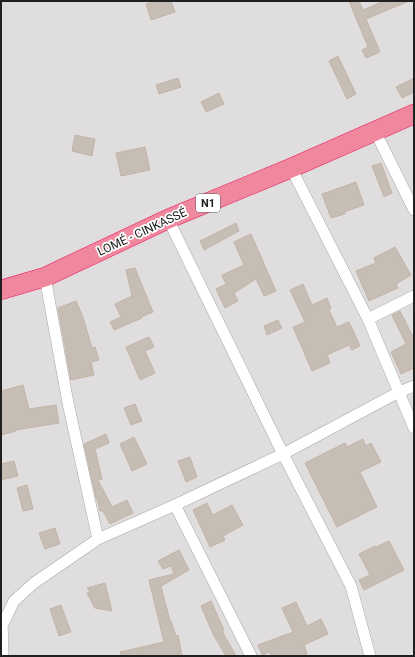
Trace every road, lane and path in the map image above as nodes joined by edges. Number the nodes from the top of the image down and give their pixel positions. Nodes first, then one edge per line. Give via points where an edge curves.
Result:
1 (414, 114) edge
2 (375, 131) junction
3 (291, 168) junction
4 (414, 210) edge
5 (168, 219) junction
6 (45, 277) junction
7 (1, 290) edge
8 (414, 296) edge
9 (368, 319) junction
10 (414, 386) edge
11 (399, 392) junction
12 (414, 428) edge
13 (283, 454) junction
14 (175, 505) junction
15 (98, 539) junction
16 (2, 618) edge
17 (3, 656) edge
18 (251, 656) edge
19 (370, 656) edge

1 - 2 highway, LOMÉ - CINKASSÉ / N1
2 - 3 highway, LOMÉ - CINKASSÉ / N1
2 - 4 street
3 - 5 highway, LOMÉ - CINKASSÉ / N1
3 - 9 street
5 - 6 highway, LOMÉ - CINKASSÉ / N1
5 - 13 street
6 - 7 highway, LOMÉ - CINKASSÉ / N1
6 - 15 street via 68,403
8 - 9 street
9 - 11 street
10 - 11 street
11 - 12 street
11 - 13 street
13 - 14 street
13 - 19 street via 351,586
14 - 15 street
14 - 18 street
15 - 16 street via 34,583 14,601
16 - 17 street

